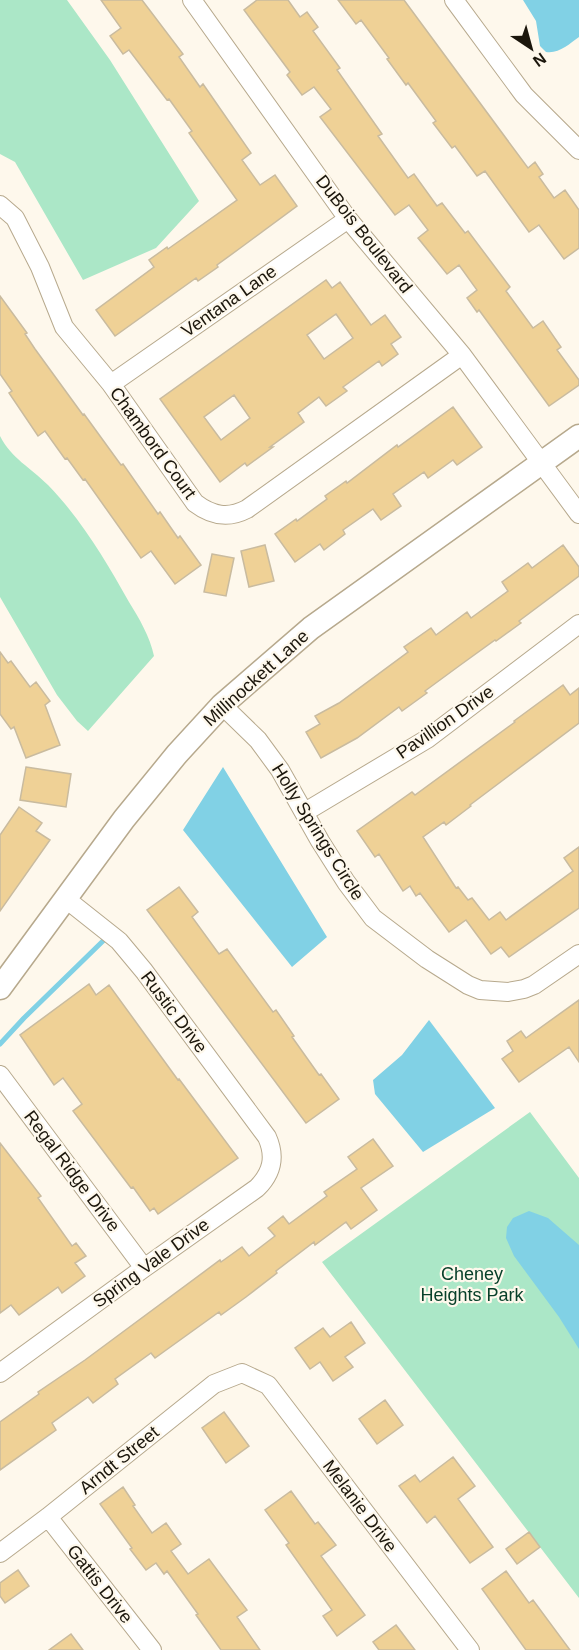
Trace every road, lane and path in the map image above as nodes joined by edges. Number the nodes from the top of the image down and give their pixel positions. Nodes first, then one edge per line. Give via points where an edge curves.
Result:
1 (192, 0) edge
2 (454, 0) edge
3 (579, 150) edge
4 (0, 205) edge
5 (348, 219) junction
6 (462, 355) junction
7 (111, 384) junction
8 (579, 436) edge
9 (541, 464) junction
10 (579, 514) edge
11 (579, 624) edge
12 (222, 705) junction
13 (305, 812) junction
14 (66, 899) junction
15 (579, 954) edge
16 (0, 988) edge
17 (0, 1076) edge
18 (267, 1137) joint
19 (144, 1268) junction
20 (0, 1373) edge
21 (242, 1373) joint
22 (48, 1517) junction
23 (0, 1553) edge
24 (152, 1650) edge
25 (470, 1650) edge

1 - 5 street, DuBois Boulevard
2 - 3 street via 524,95
4 - 7 street, Chambord Court via 15,218 64,327
5 - 6 street, DuBois Boulevard
5 - 7 street, Ventana Lane
6 - 7 street, Chambord Court via 247,509 228,515 210,513 195,503
6 - 9 street, DuBois Boulevard
8 - 9 street, Millinockett Lane
9 - 10 street
9 - 12 street, Millinockett Lane via 311,628
11 - 13 street, Pavillion Drive via 427,739
12 - 13 street, Holly Springs Circle via 258,740
12 - 14 street, Millinockett Lane via 156,779
13 - 15 street, Holly Springs Circle via 346,882 373,918 468,985 495,992 524,989
14 - 16 street, Millinockett Lane
14 - 18 street, Rustic Drive via 119,941
17 - 19 street, Regal Ridge Drive
18 - 19 street, Spring Vale Drive via 273,1155 264,1181
19 - 20 street, Spring Vale Drive
21 - 22 street, Arndt Street via 214,1384
21 - 25 street, Melanie Drive via 268,1385
22 - 23 street, Arndt Street
22 - 24 street, Gattis Drive

